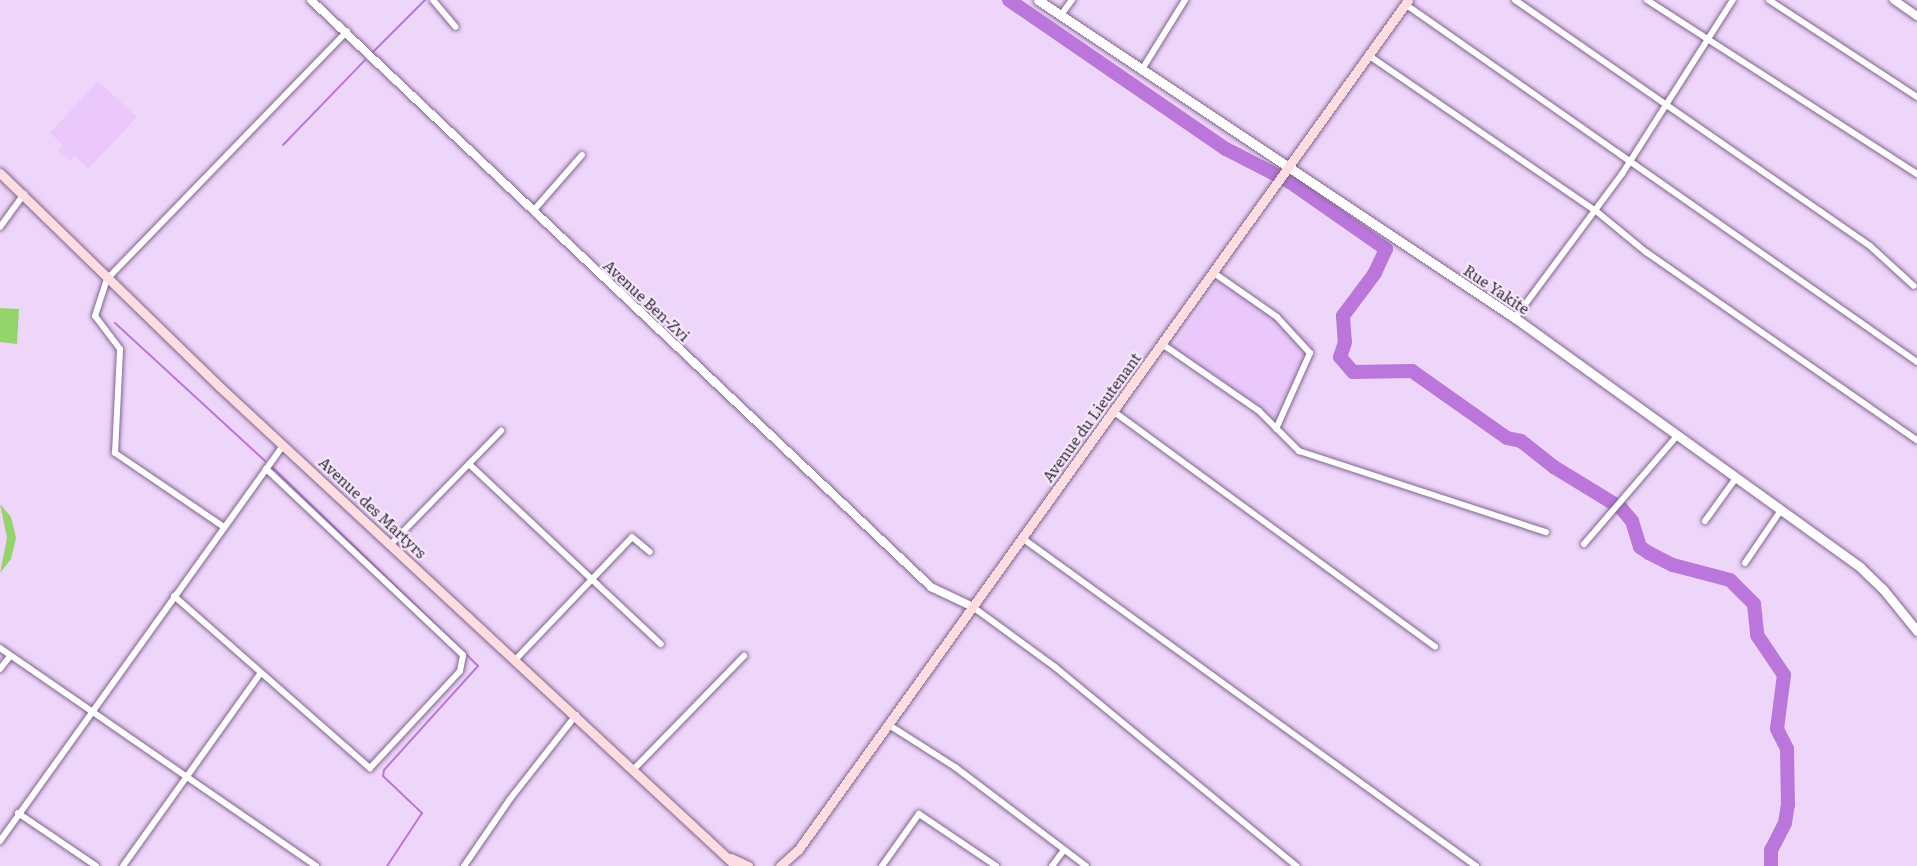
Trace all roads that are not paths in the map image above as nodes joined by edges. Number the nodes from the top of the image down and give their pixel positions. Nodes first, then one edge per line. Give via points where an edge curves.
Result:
1 (311, 0) edge
2 (433, 0) edge
3 (1038, 0) edge
4 (1072, 0) edge
5 (1185, 0) edge
6 (1515, 0) edge
7 (1647, 0) edge
8 (1733, 0) edge
9 (1769, 0) edge
10 (1894, 0) edge
11 (1406, 2) edge
12 (1061, 15) junction
13 (1917, 16) edge
14 (456, 27) dead end
15 (347, 31) junction
16 (1708, 39) junction
17 (1368, 56) junction
18 (1141, 71) junction
19 (1917, 97) edge
20 (1666, 105) junction
21 (582, 155) dead end
22 (1630, 159) junction
23 (1289, 169) junction
24 (0, 173) edge
25 (1917, 174) edge
26 (24, 194) junction
27 (534, 210) junction
28 (1596, 211) junction
29 (0, 227) edge
30 (1214, 273) junction
31 (107, 279) junction
32 (1914, 286) dead end
33 (1515, 318) junction
34 (1162, 344) junction
35 (1917, 362) edge
36 (1113, 411) junction
37 (1276, 429) junction
38 (501, 430) dead end
39 (1677, 436) junction
40 (1917, 440) edge
41 (283, 445) junction
42 (469, 464) junction
43 (266, 469) junction
44 (1736, 478) junction
45 (1781, 510) junction
46 (1705, 521) dead end
47 (224, 527) junction
48 (1546, 532) dead end
49 (1022, 538) junction
50 (391, 544) junction
51 (1584, 544) dead end
52 (650, 552) dead end
53 (1745, 563) dead end
54 (593, 577) junction
55 (174, 597) junction
56 (973, 607) junction
57 (1917, 631) edge
58 (661, 644) dead end
59 (1435, 647) dead end
60 (0, 648) edge
61 (10, 656) junction
62 (744, 656) dead end
63 (516, 658) junction
64 (0, 669) edge
65 (259, 675) junction
66 (93, 710) junction
67 (577, 715) junction
68 (889, 725) junction
69 (634, 770) junction
70 (187, 778) junction
71 (18, 813) junction
72 (0, 841) edge
73 (1064, 850) junction
74 (797, 852) junction
75 (733, 862) edge
76 (884, 865) edge
77 (96, 866) edge
78 (123, 866) edge
79 (316, 866) edge
80 (464, 866) edge
81 (748, 866) edge
82 (780, 866) edge
83 (793, 866) edge
84 (996, 866) edge
85 (1052, 866) edge
86 (1086, 866) edge
87 (1296, 866) edge
88 (1476, 866) edge

1 - 15 street, Avenue Ben-Zvi
2 - 14 street
3 - 12 main road, Rue Yakite
4 - 12 street
5 - 18 street
6 - 20 street
7 - 16 street
8 - 16 street
9 - 19 street
10 - 13 street
11 - 17 main road, Avenue du Lieutenant
11 - 22 street
12 - 18 main road, Rue Yakite
15 - 27 street, Avenue Ben-Zvi
15 - 31 street
16 - 20 street
16 - 25 street
17 - 23 main road, Avenue du Lieutenant
17 - 28 street
18 - 23 main road, Rue Yakite
20 - 22 street
20 - 32 street via 1870,246
21 - 27 street
22 - 28 street
22 - 35 street
23 - 30 main road, Avenue du Lieutenant
23 - 33 main road, Rue Yakite
24 - 26 main road, Avenue des Martyrs
26 - 29 street
26 - 31 main road, Avenue des Martyrs
27 - 56 street, Avenue Ben-Zvi via 931,587
28 - 33 street
28 - 40 street via 1646,252
30 - 34 main road, Avenue du Lieutenant
30 - 37 street via 1277,317 1310,353
31 - 41 main road, Avenue des Martyrs
31 - 47 street via 95,316 120,349 115,453
33 - 39 main road, Rue Yakite
34 - 36 main road, Avenue du Lieutenant
34 - 37 street via 1259,411
36 - 49 main road, Avenue du Lieutenant
36 - 59 street
37 - 48 street via 1299,451
38 - 42 street
39 - 44 main road, Rue Yakite
39 - 51 street
41 - 43 street
41 - 50 main road, Avenue des Martyrs
42 - 50 street
42 - 54 street
43 - 47 street
43 - 65 street via 463,654 464,661 460,672 430,708 369,768
44 - 45 main road, Rue Yakite
44 - 46 street
45 - 53 street
45 - 57 main road, Rue Yakite via 1860,567
47 - 55 street
49 - 56 main road, Avenue du Lieutenant
49 - 88 street
50 - 63 main road, Avenue des Martyrs
52 - 54 street via 632,537
54 - 58 street
54 - 63 street
55 - 65 street
55 - 66 street
56 - 68 main road, Avenue du Lieutenant
56 - 87 street via 1054,667
60 - 61 street
61 - 64 street
61 - 66 street
62 - 69 street
63 - 67 main road, Avenue des Martyrs
65 - 70 street
66 - 70 street
66 - 71 street
67 - 69 main road, Avenue des Martyrs
67 - 80 street via 510,799
68 - 73 street via 955,767
68 - 74 main road, Avenue du Lieutenant
69 - 75 main road, Avenue des Martyrs
70 - 78 street
70 - 79 street
71 - 72 street
71 - 77 street
73 - 85 street
73 - 86 street
74 - 82 main road, Avenue du Lieutenant
74 - 83 main road, Avenue du Lieutenant
75 - 81 main road, Avenue des Martyrs
76 - 84 street via 919,814

